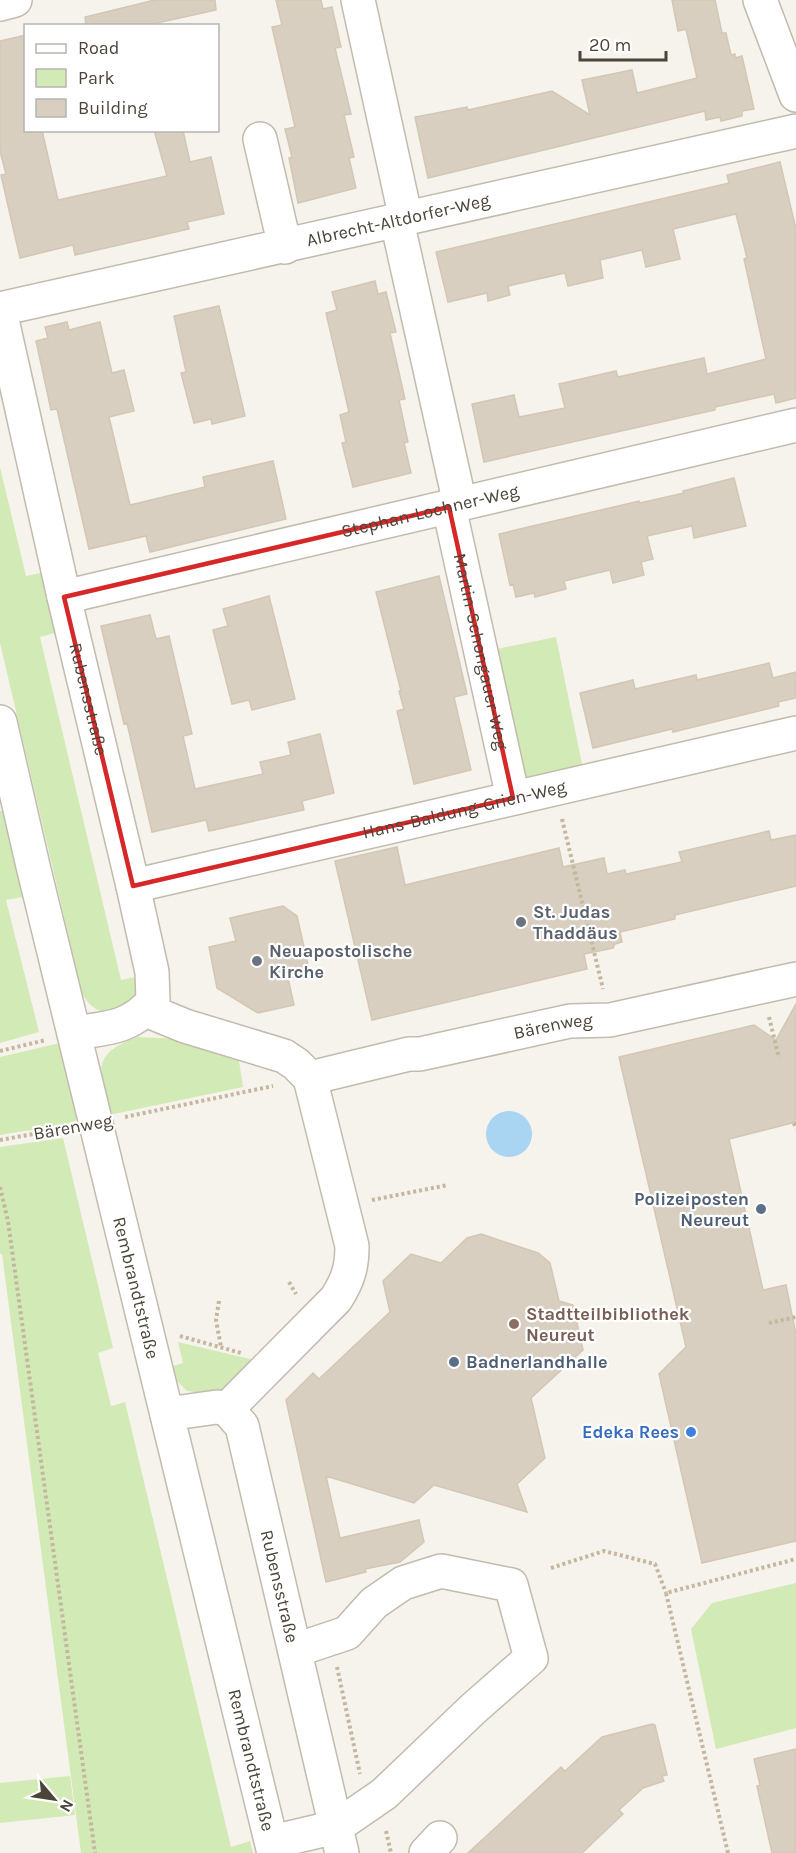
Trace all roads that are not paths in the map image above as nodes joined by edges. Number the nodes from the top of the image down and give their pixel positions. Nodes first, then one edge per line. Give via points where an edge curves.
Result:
1 (15, 0) edge
2 (358, 0) edge
3 (760, 0) edge
4 (0, 4) edge
5 (796, 95) edge
6 (796, 131) edge
7 (260, 139) dead end
8 (402, 220) junction
9 (285, 246) junction
10 (0, 310) edge
11 (796, 425) edge
12 (455, 506) junction
13 (64, 597) junction
14 (0, 722) edge
15 (796, 733) edge
16 (513, 798) junction
17 (133, 886) junction
18 (796, 980) edge
19 (146, 1010) junction
20 (62, 1036) junction
21 (310, 1078) junction
22 (227, 1409) junction
23 (167, 1414) junction
24 (296, 1650) junction
25 (339, 1840) edge
26 (273, 1848) edge

1 - 4 street
2 - 8 street, Martin-Schongauer-Weg
3 - 5 street
6 - 8 street, Albrecht-Altdorfer-Weg
7 - 9 street
8 - 9 street, Albrecht-Altdorfer-Weg
8 - 12 street, Martin-Schongauer-Weg
9 - 10 street, Albrecht-Altdorfer-Weg
10 - 13 street, Rubensstraße
11 - 12 street, Stephan-Lochner-Weg
12 - 13 street, Stephan-Lochner-Weg
12 - 16 street, Martin-Schongauer-Weg
13 - 17 street, Rubensstraße
14 - 20 street, Rembrandtstraße
15 - 16 street, Hans-Baldung-Grien-Weg
16 - 17 street, Hans-Baldung-Grien-Weg
17 - 19 street, Rubensstraße via 152,972 153,1001
18 - 21 street, Bärenweg via 610,1020 570,1021
19 - 20 street via 125,1024
19 - 21 street via 284,1056
20 - 23 street, Rembrandtstraße via 97,1123
21 - 22 street via 352,1246 352,1266 336,1299
22 - 23 street
22 - 24 street, Rubensstraße via 242,1426
23 - 26 street, Rembrandtstraße
24 - 25 street, Rubensstraße
24 - 25 street via 347,1633 374,1603 403,1583 441,1571 512,1586 531,1658 384,1794 366,1806
25 - 26 street

